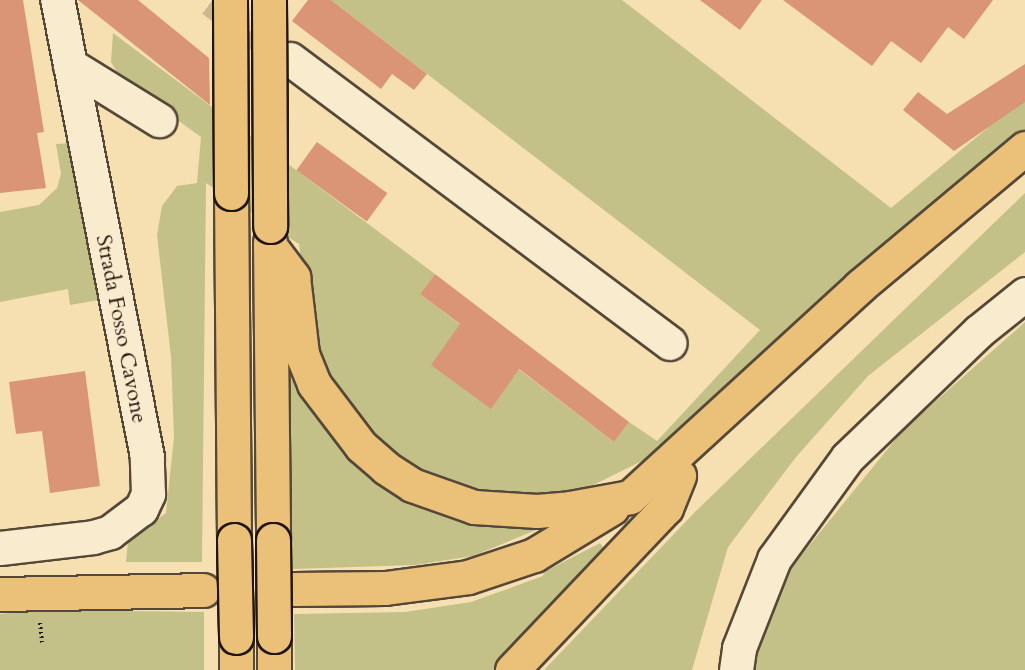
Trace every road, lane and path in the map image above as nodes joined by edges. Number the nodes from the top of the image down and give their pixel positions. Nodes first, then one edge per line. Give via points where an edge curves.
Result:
1 (57, 0) edge
2 (230, 0) edge
3 (269, 0) edge
4 (290, 59) tunnel mouth
5 (70, 65) junction
6 (159, 120) dead end
7 (1025, 148) edge
8 (1025, 175) edge
9 (270, 236) junction
10 (1025, 294) edge
11 (669, 343) dead end
12 (679, 476) junction
13 (630, 497) junction
14 (0, 548) edge
15 (294, 589) dead end
16 (203, 590) dead end
17 (0, 594) edge
18 (236, 670) edge
19 (274, 670) edge
20 (512, 670) edge
21 (736, 670) edge

1 - 5 street, Strada Fosso Cavone
2 - 18 highway, bridge
3 - 9 highway, bridge
4 - 11 street
5 - 6 street
5 - 14 street, Strada Fosso Cavone via 147,457 148,494 141,509 110,532
7 - 13 highway via 860,286
8 - 12 highway via 866,303
9 - 13 highway via 293,277 302,354 314,384 361,446 386,468 412,485 474,507 537,511
9 - 19 highway, bridge
10 - 21 street via 979,331 847,458 774,559 739,648
12 - 13 highway
12 - 20 highway via 666,508
13 - 15 highway via 534,555 502,568 415,586
16 - 17 highway

